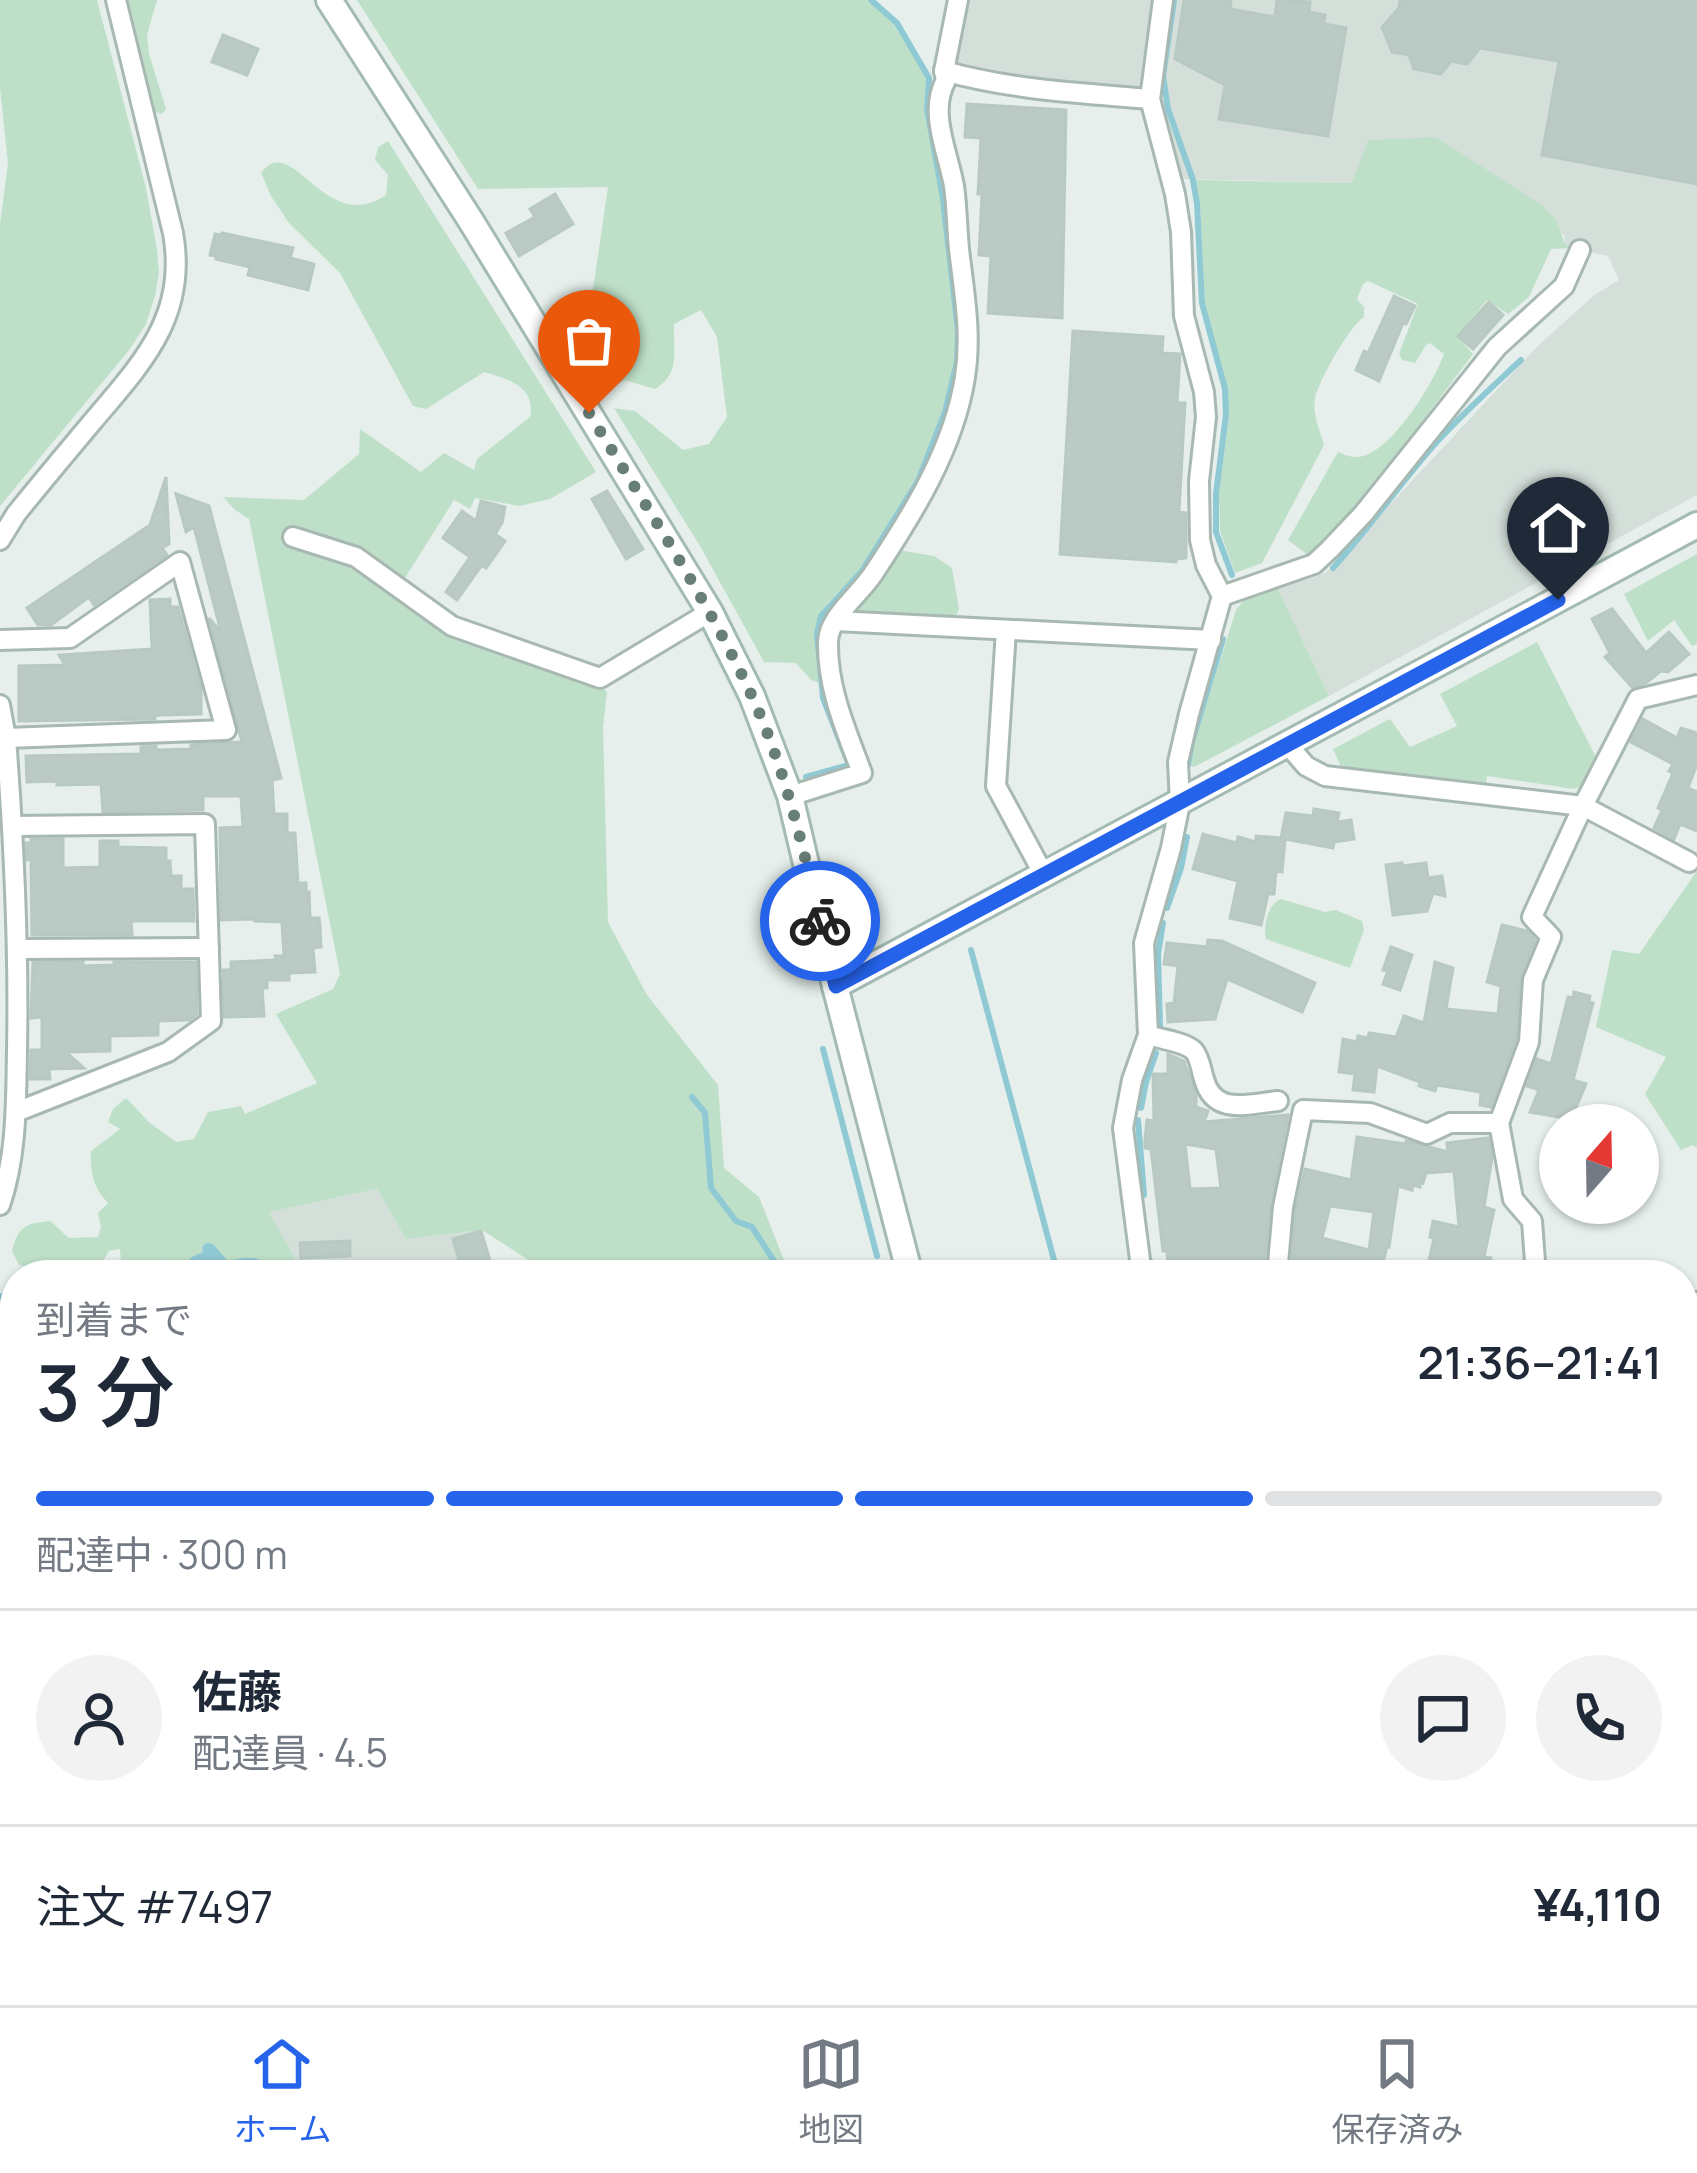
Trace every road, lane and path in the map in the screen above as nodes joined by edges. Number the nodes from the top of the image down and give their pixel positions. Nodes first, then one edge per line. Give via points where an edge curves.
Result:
1 (116, 0) edge
2 (329, 0) edge
3 (958, 0) edge
4 (1163, 0) edge
5 (944, 71) junction
6 (1150, 99) junction
7 (1580, 250) dead end
8 (1697, 525) edge
9 (293, 537) dead end
10 (0, 540) edge
11 (1222, 596) junction
12 (710, 612) junction
13 (836, 621) junction
14 (1006, 630) junction
15 (0, 640) edge
16 (1211, 640) junction
17 (1697, 686) edge
18 (0, 705) edge
19 (6, 738) junction
20 (1288, 746) junction
21 (790, 796) junction
22 (1180, 803) junction
23 (1583, 806) junction
24 (9, 836) edge
25 (1689, 862) dead end
26 (1044, 875) junction
27 (209, 948) junction
28 (19, 949) junction
29 (836, 986) junction
30 (1148, 1035) junction
31 (9, 1057) edge
32 (1278, 1101) dead end
33 (16, 1112) junction
34 (1499, 1123) junction
35 (0, 1205) edge
36 (906, 1260) edge
37 (1140, 1260) edge
38 (1278, 1260) edge
39 (1535, 1260) edge

1 - 10 street via 173,233 174,290 149,354
2 - 12 street
3 - 5 street
4 - 6 street
5 - 6 street
5 - 13 street via 939,117 968,310 964,381 932,477 872,578
6 - 11 street via 1175,194 1184,316 1204,392 1200,540
7 - 11 street via 1564,286 1497,347 1330,549 1314,563
8 - 20 street
9 - 12 street via 356,557 452,626 600,677
11 - 16 street
12 - 21 street
13 - 14 street
13 - 21 street via 828,636 834,699 862,773
14 - 16 street
14 - 26 street via 996,786
15 - 19 street via 70,638 180,562 226,730
16 - 22 street via 1178,762
17 - 23 street via 1638,699
18 - 19 street
19 - 24 street
20 - 22 street
20 - 23 street via 1325,776
21 - 29 street
22 - 26 street
22 - 30 street via 1144,943
23 - 25 street
23 - 34 street via 1532,916 1551,937 1533,980 1529,1042
24 - 27 street via 205,824
24 - 28 street
26 - 29 street
27 - 28 street
27 - 33 street via 211,1022 168,1052
28 - 31 street
29 - 36 street
30 - 32 street via 1191,1048 1213,1099
30 - 37 street via 1123,1128
31 - 33 street
33 - 35 street
34 - 38 street via 1450,1123 1427,1133 1370,1113 1304,1110
34 - 39 street via 1513,1199 1532,1222

